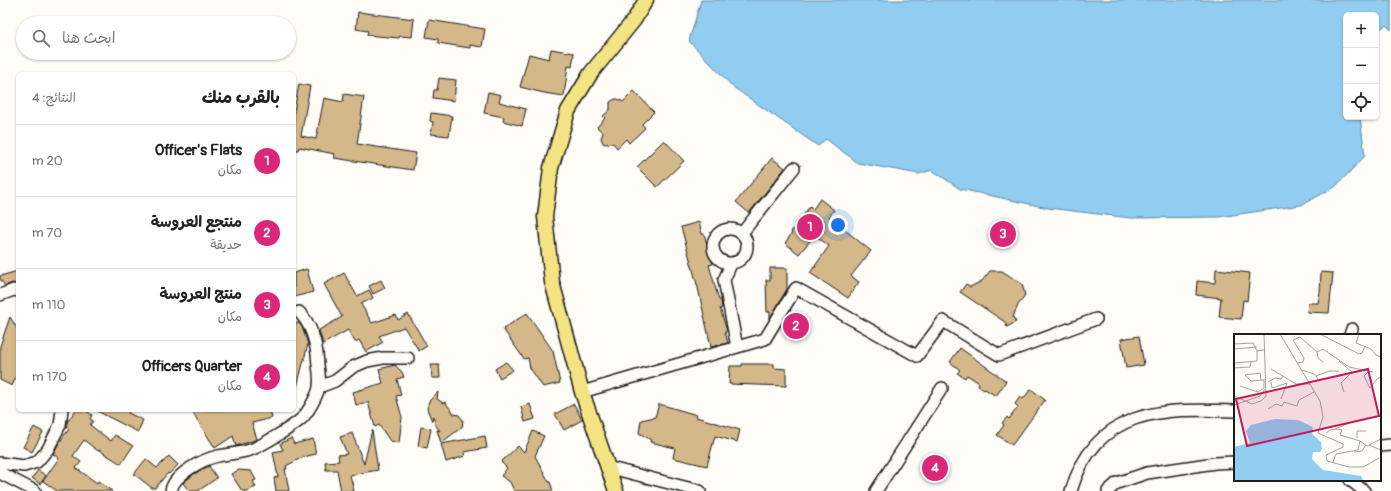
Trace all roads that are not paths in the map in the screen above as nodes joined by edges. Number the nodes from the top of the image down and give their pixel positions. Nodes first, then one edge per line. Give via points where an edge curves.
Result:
1 (646, 0) edge
2 (794, 168) dead end
3 (742, 233) junction
4 (731, 264) junction
5 (16, 290) edge
6 (0, 294) edge
7 (299, 312) dead end
8 (1096, 319) dead end
9 (737, 347) junction
10 (408, 358) dead end
11 (320, 387) junction
12 (942, 388) dead end
13 (582, 392) junction
14 (1234, 411) edge
15 (62, 412) edge
16 (1391, 445) edge
17 (1381, 446) edge
18 (1234, 462) edge
19 (0, 463) edge
20 (608, 467) junction
21 (0, 472) edge
22 (1351, 481) edge
23 (35, 491) edge
24 (171, 491) edge
25 (616, 491) edge
26 (700, 491) edge
27 (876, 491) edge
28 (1071, 491) edge
29 (1108, 491) edge
30 (1364, 491) edge

1 - 13 main road via 634,20 591,73 568,112 550,168 545,216 552,282
2 - 3 street
3 - 4 street via 748,245 743,258
3 - 4 street via 729,229 717,234 712,247 718,259
4 - 9 street via 724,280
5 - 6 street
7 - 11 street via 312,331 318,348
8 - 9 street via 999,355 943,321 918,356 796,288 765,339
9 - 13 street
10 - 11 street via 367,361 353,367 336,381
11 - 24 street via 304,417 251,450 215,456 185,471 172,486
12 - 27 street
13 - 20 main road
14 - 28 street via 1178,411 1146,415 1121,424 1088,452 1074,479
15 - 19 street via 60,425 48,449 37,462 24,466
16 - 17 street
18 - 29 street via 1147,473 1117,483
20 - 25 main road
20 - 26 street
21 - 23 street
22 - 30 street

